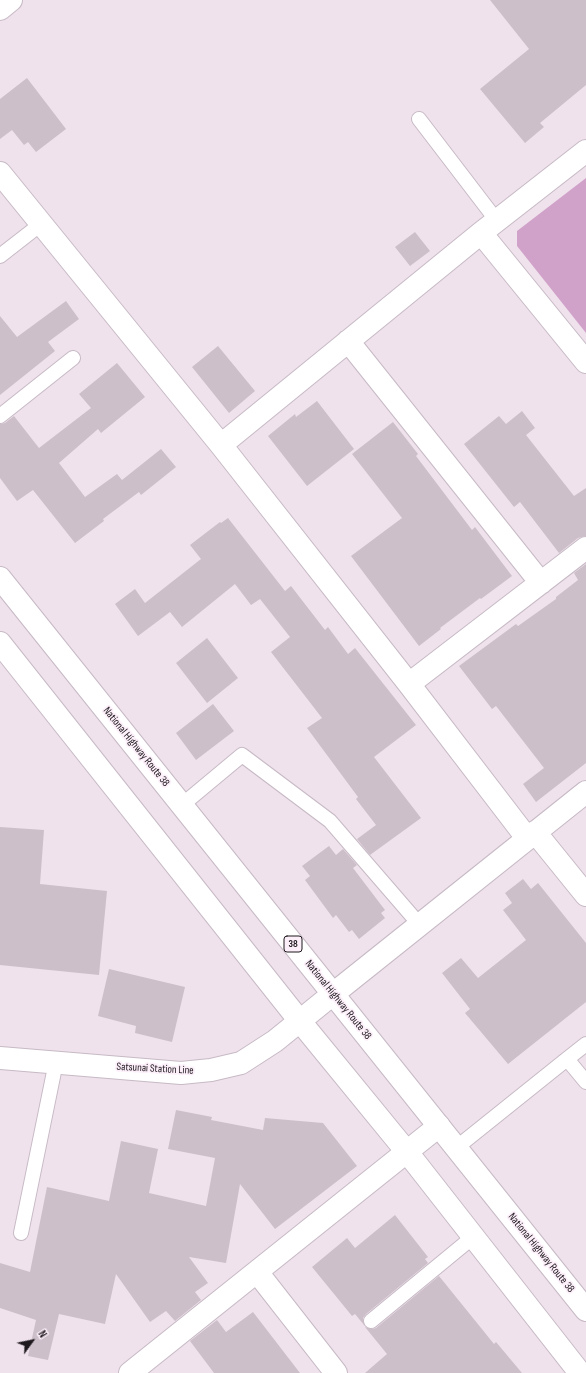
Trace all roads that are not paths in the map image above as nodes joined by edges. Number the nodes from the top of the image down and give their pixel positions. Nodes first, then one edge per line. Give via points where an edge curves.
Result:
1 (11, 0) edge
2 (0, 9) edge
3 (419, 119) dead end
4 (586, 151) edge
5 (0, 174) edge
6 (41, 224) junction
7 (489, 227) junction
8 (0, 256) edge
9 (348, 341) junction
10 (73, 358) dead end
11 (586, 362) edge
12 (0, 416) edge
13 (221, 445) junction
14 (586, 548) edge
15 (0, 578) edge
16 (541, 583) junction
17 (0, 643) edge
18 (409, 684) junction
19 (586, 792) edge
20 (182, 805) junction
21 (531, 835) junction
22 (586, 895) edge
23 (419, 924) junction
24 (333, 994) junction
25 (299, 1020) junction
26 (586, 1044) edge
27 (0, 1058) edge
28 (568, 1059) junction
29 (56, 1062) junction
30 (586, 1082) edge
31 (439, 1126) junction
32 (456, 1148) junction
33 (407, 1152) junction
34 (21, 1233) dead end
35 (473, 1237) junction
36 (257, 1272) junction
37 (586, 1310) edge
38 (371, 1320) dead end
39 (130, 1373) edge
40 (336, 1373) edge
41 (580, 1373) edge

1 - 2 main road
3 - 7 lane
4 - 7 main road
5 - 6 main road
6 - 8 lane
6 - 13 main road
7 - 9 main road
7 - 11 main road
9 - 13 main road
9 - 16 main road
10 - 12 lane
13 - 18 main road
14 - 16 main road
15 - 20 main road, National Highway Route 38 / 38
16 - 18 main road
17 - 25 main road
18 - 21 main road
19 - 21 main road, Satsunai Station Line
20 - 23 lane via 242,755 330,821
20 - 24 main road, National Highway Route 38 / 38
21 - 22 main road
21 - 23 main road, Satsunai Station Line
23 - 24 main road, Satsunai Station Line
24 - 25 main road, Satsunai Station Line
24 - 31 main road, National Highway Route 38 / 38
25 - 29 main road, Satsunai Station Line via 275,1041 241,1063 211,1070 181,1073
25 - 33 main road
26 - 28 lane
27 - 29 main road, Satsunai Station Line
28 - 30 lane
28 - 32 lane
29 - 34 lane
31 - 32 main road, National Highway Route 38 / 38
31 - 33 main road
32 - 37 main road, National Highway Route 38 / 38
33 - 35 main road
33 - 36 main road
35 - 38 lane
35 - 41 main road
36 - 39 main road
36 - 40 main road

